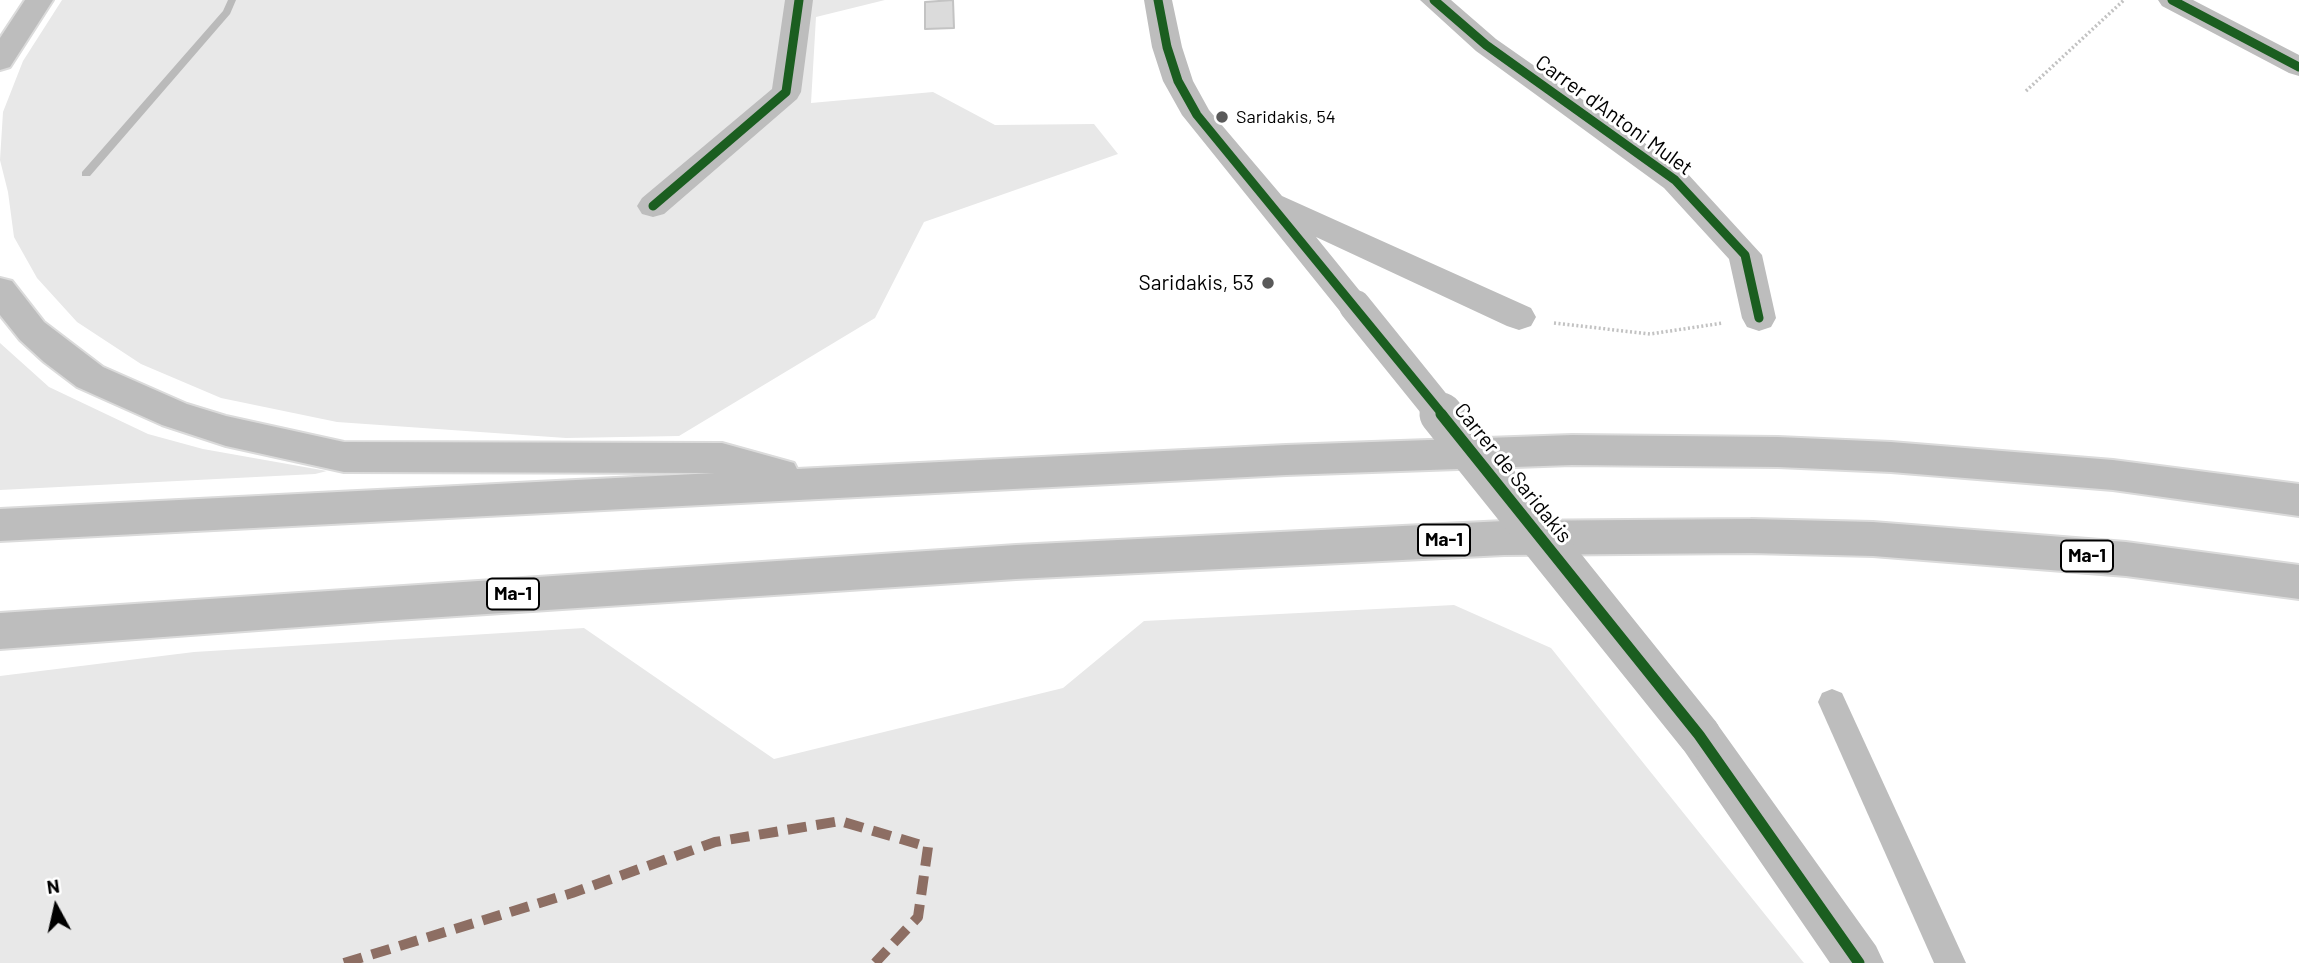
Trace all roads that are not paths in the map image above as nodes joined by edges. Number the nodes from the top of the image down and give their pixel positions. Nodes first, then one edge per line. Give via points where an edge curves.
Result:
1 (39, 0) edge
2 (799, 0) edge
3 (1158, 0) edge
4 (1434, 0) edge
5 (2172, 0) edge
6 (0, 61) edge
7 (2299, 67) edge
8 (1271, 202) junction
9 (653, 206) dead end
10 (0, 290) edge
11 (1519, 317) road end
12 (1759, 318) road end
13 (813, 483) junction
14 (2299, 499) edge
15 (0, 525) edge
16 (2299, 582) edge
17 (0, 631) edge
18 (1832, 702) dead end
19 (1859, 963) edge
20 (1950, 963) edge

1 - 6 main road
2 - 9 main road via 786,92
3 - 8 main road, Carrer de Saridakis via 1178,81 1197,115
4 - 12 main road, Carrer d'Antoni Mulet via 1486,45 1675,180 1745,255
5 - 7 main road
8 - 11 main road
8 - 19 main road, Carrer de Saridakis, bridge via 1699,735
10 - 13 main road via 32,331 90,377 175,415 226,431 344,457 722,458
13 - 14 main road via 1419,454 1677,450 2000,465
13 - 15 main road
16 - 17 main road, Ma-1 via 2126,559 1873,539 1531,537 1030,561
18 - 20 lane

